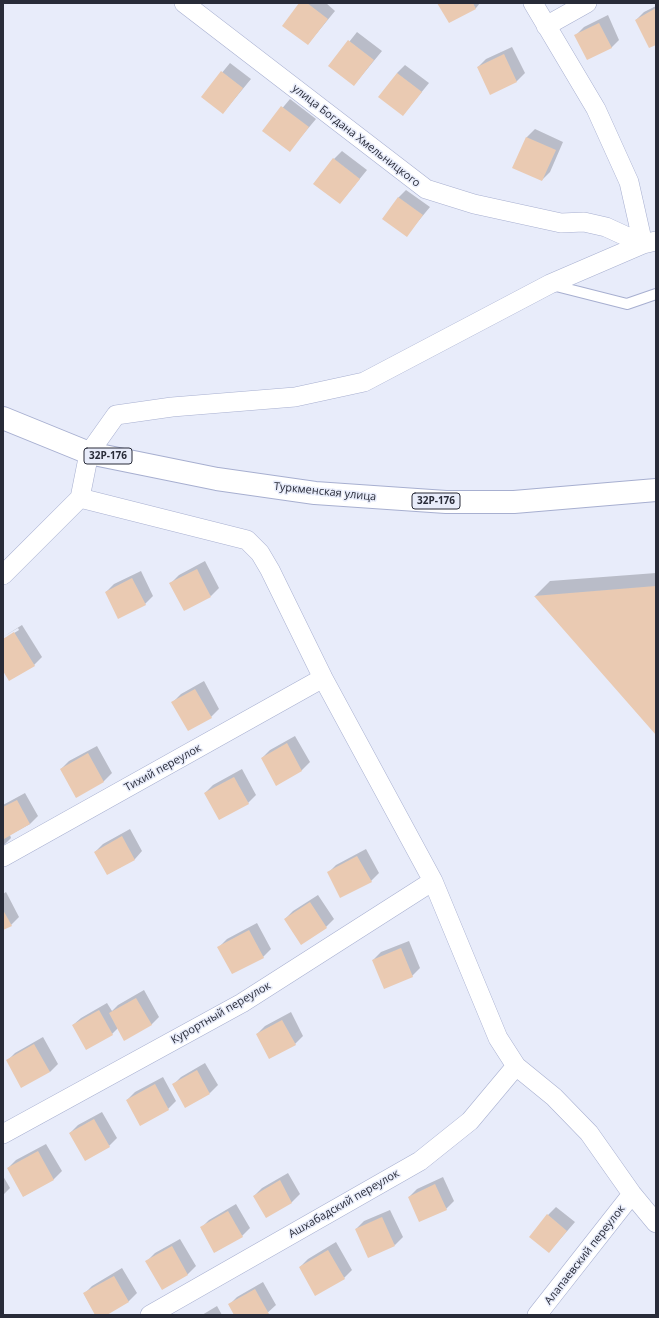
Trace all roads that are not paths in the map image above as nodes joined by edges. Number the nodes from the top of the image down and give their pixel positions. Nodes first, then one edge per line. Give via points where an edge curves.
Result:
1 (184, 3) edge
2 (533, 3) edge
3 (587, 3) edge
4 (546, 26) junction
5 (650, 242) edge
6 (550, 284) junction
7 (656, 294) edge
8 (3, 418) edge
9 (89, 453) junction
10 (656, 490) edge
11 (80, 498) junction
12 (3, 574) edge
13 (323, 678) junction
14 (3, 857) edge
15 (433, 881) junction
16 (516, 1066) junction
17 (3, 1134) edge
18 (632, 1194) junction
19 (656, 1223) edge
20 (150, 1315) edge
21 (537, 1315) edge

1 - 5 street, улица Богдана Хмельницкого via 426,189 474,204 561,223 584,222 606,227
2 - 4 street
3 - 4 street
4 - 5 street via 596,109 629,182
5 - 6 street
6 - 7 lane via 627,304
6 - 9 street via 364,382 295,397 172,407 116,415
8 - 9 main road, Туркменская улица / 32Р-176
9 - 10 main road, Туркменская улица / 32Р-176 via 217,479 315,493 439,502 514,502
9 - 11 street
11 - 12 street
11 - 13 street via 247,540 260,553 270,570
13 - 14 street, Тихий переулок
13 - 15 street
15 - 16 street via 498,1038
15 - 17 street, Курортный переулок via 242,1003
16 - 18 street via 554,1097 589,1133
16 - 20 street, Ашхабадский переулок via 470,1121 420,1161
18 - 19 street
18 - 21 street, Алапаевский переулок

